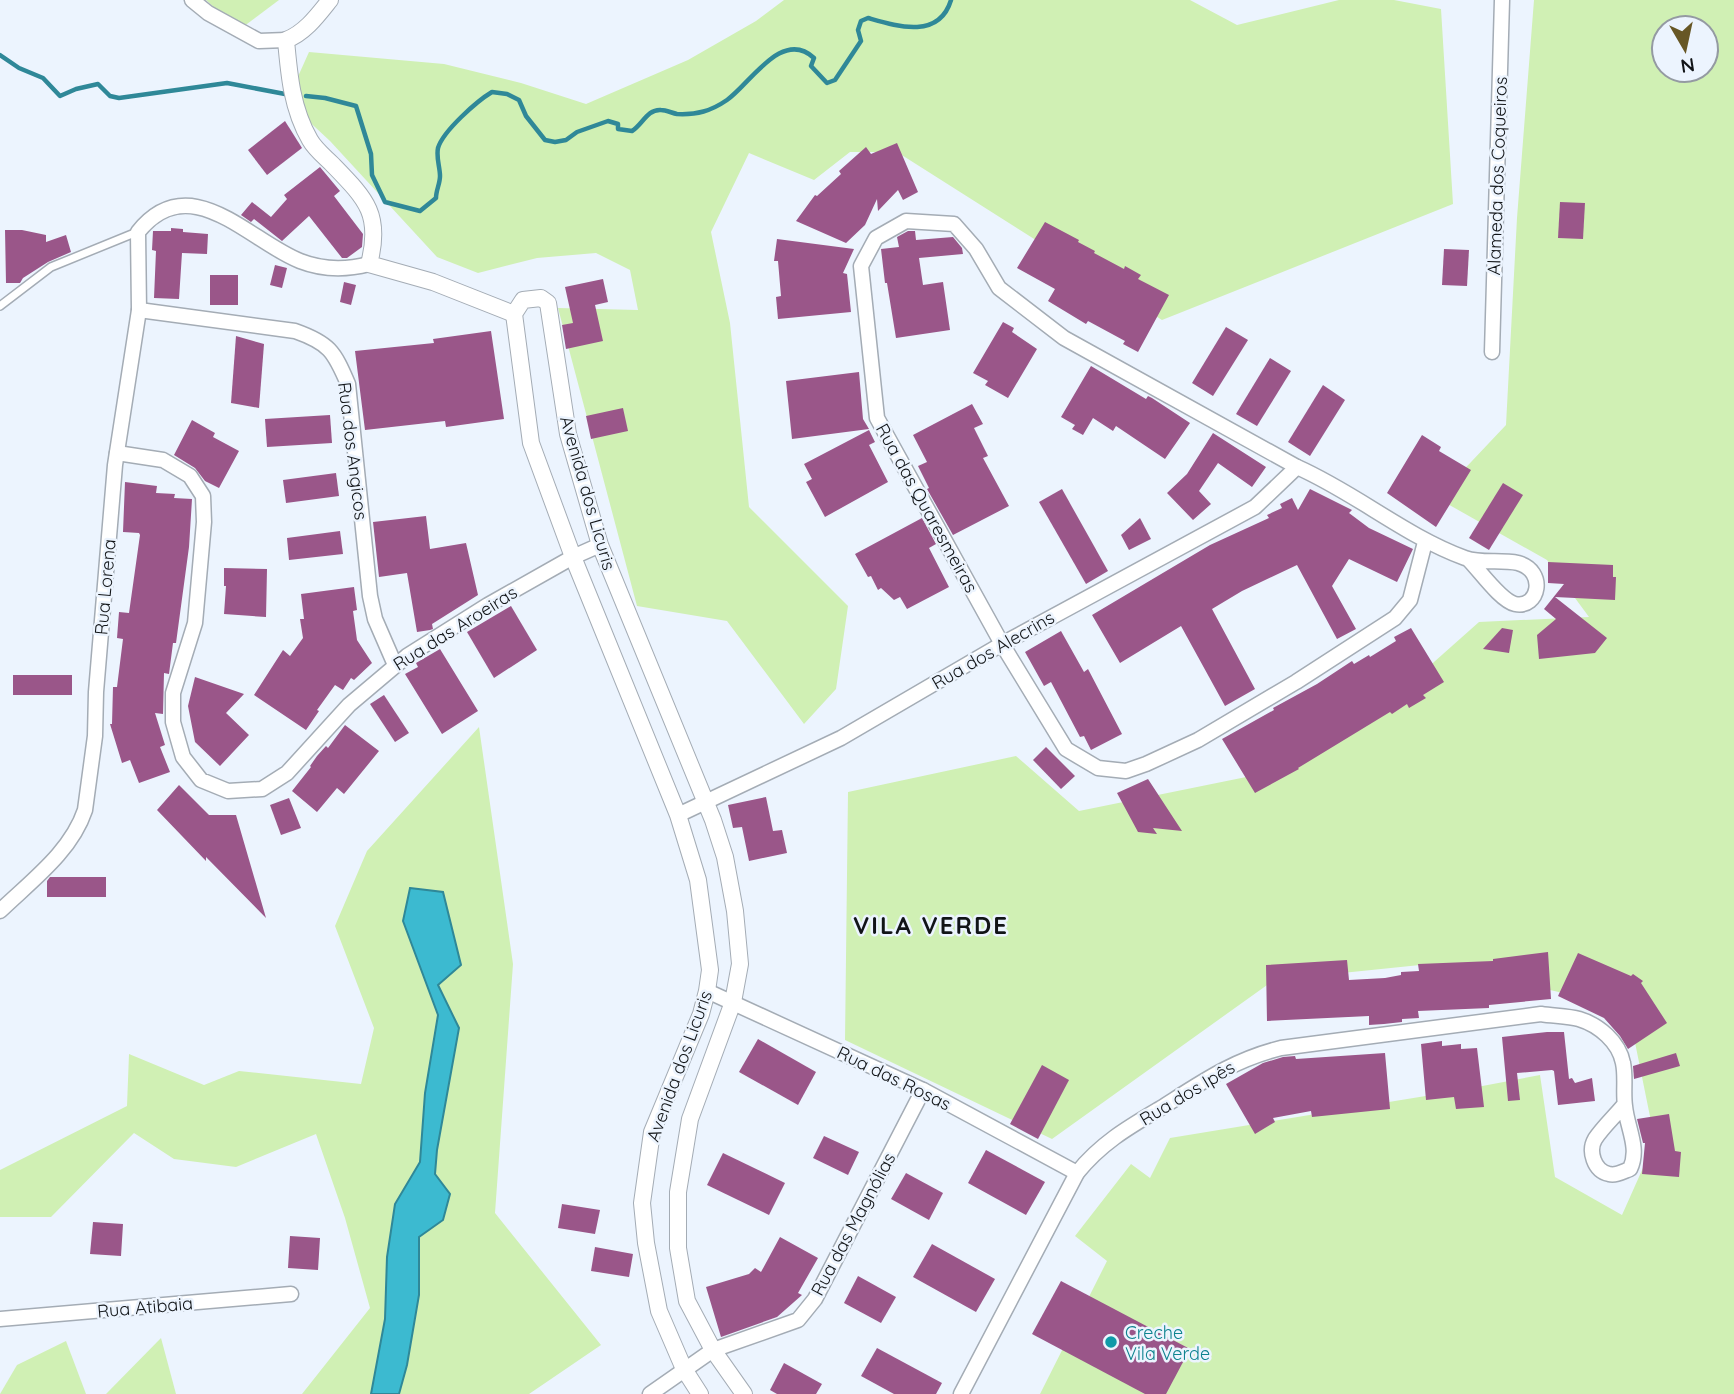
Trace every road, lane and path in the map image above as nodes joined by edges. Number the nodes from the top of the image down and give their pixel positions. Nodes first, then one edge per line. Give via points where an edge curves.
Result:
1 (192, 0) edge
2 (330, 0) edge
3 (1502, 0) edge
4 (286, 40) junction
5 (138, 232) junction
6 (369, 264) junction
7 (0, 306) edge
8 (139, 310) junction
9 (514, 314) junction
10 (1492, 352) dead end
11 (117, 453) junction
12 (1297, 467) junction
13 (1425, 542) junction
14 (600, 545) junction
15 (573, 557) junction
16 (1469, 560) junction
17 (1002, 644) junction
18 (395, 665) junction
19 (706, 802) junction
20 (678, 815) junction
21 (0, 911) edge
22 (707, 991) junction
23 (733, 1002) junction
24 (923, 1090) junction
25 (1624, 1105) junction
26 (1077, 1172) junction
27 (291, 1294) dead end
28 (0, 1319) edge
29 (713, 1350) junction
30 (684, 1369) junction
31 (650, 1394) edge
32 (700, 1394) edge
33 (744, 1394) edge
34 (961, 1394) edge

1 - 4 street via 259,41
2 - 4 street via 313,21
3 - 10 street, Alameda dos Coqueiros
4 - 6 street via 292,94 311,143 355,188 370,213 376,240
5 - 6 street via 169,207 194,207 230,219 298,261 337,269
5 - 7 lane via 51,267
5 - 8 street, Rua Lorena
6 - 9 street via 433,282
8 - 11 street, Rua Lorena
8 - 18 street, Rua dos Angicos via 295,331 319,339 337,359 348,384 374,619
9 - 14 street, Avenida dos Licuris via 523,300 541,298 548,303 568,435
9 - 15 street, Avenida dos Licuris via 531,443
11 - 18 street, Rua das Aroeiras via 163,460 190,476 203,496 195,623 173,692 173,722 183,757 201,780 228,791 262,789 287,773 349,705
11 - 21 street, Rua Lorena via 85,810 65,846
12 - 13 street, Rua das Quaresmeiras via 1327,480
12 - 17 street, Rua dos Alecrins via 1255,507
12 - 17 street, Rua das Quaresmeiras via 1064,338 999,288 976,249 954,224 906,221 876,238 860,266 877,418
13 - 16 street, Rua das Quaresmeiras
13 - 17 street, Rua das Quaresmeiras via 1410,600 1395,618 1198,740 1126,771 1098,768 1066,749
14 - 15 street, Rua das Aroeiras
14 - 19 street, Avenida dos Licuris
15 - 18 street, Rua das Aroeiras
15 - 20 street, Avenida dos Licuris
16 - 16 street, Rua das Quaresmeiras via 1515,604 1531,599 1537,590 1532,570 1521,564
17 - 19 street, Rua dos Alecrins via 841,738
19 - 20 street, Rua dos Alecrins
19 - 23 street, Avenida dos Licuris via 725,857 735,911 740,964
20 - 22 street, Avenida dos Licuris via 700,894 710,970
22 - 23 street, Rua das Rosas
22 - 30 street, Avenida dos Licuris via 652,1132 642,1203 659,1311
23 - 24 street, Rua das Rosas
23 - 29 street, Avenida dos Licuris via 690,1119 678,1192 678,1248 687,1301
24 - 26 street, Rua das Rosas
24 - 29 street, Rua das Magnólias via 815,1299 798,1320
25 - 25 street, Rua dos Ipês via 1594,1140 1591,1153 1596,1166 1608,1174 1630,1169 1636,1156
25 - 26 street, Rua dos Ipês via 1624,1064 1611,1039 1579,1019 1541,1014 1257,1054 1211,1075 1116,1136
26 - 34 street, Rua dos Ipês
27 - 28 street, Rua Atibaia
29 - 30 street, Rua das Magnólias
29 - 33 street, Avenida dos Licuris
30 - 31 street, Rua das Magnólias
30 - 32 street, Avenida dos Licuris

